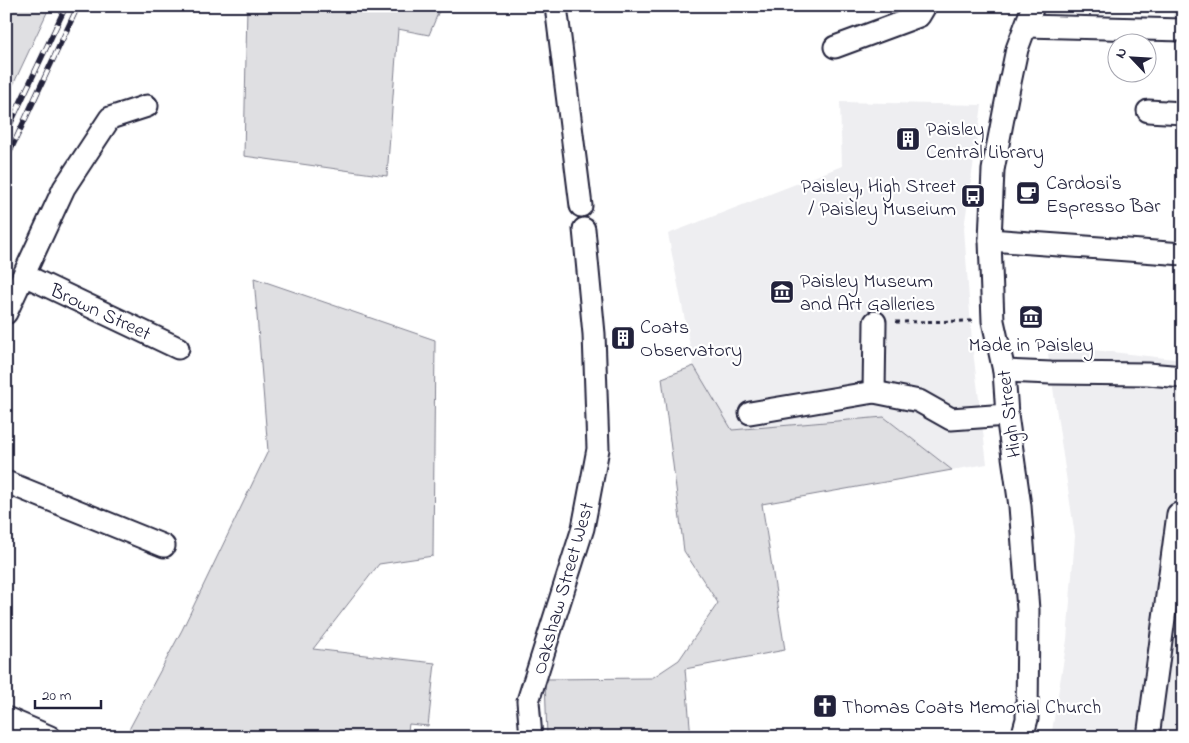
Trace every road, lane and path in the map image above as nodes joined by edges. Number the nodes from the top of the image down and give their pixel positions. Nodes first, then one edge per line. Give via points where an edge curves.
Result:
1 (556, 6) edge
2 (925, 6) edge
3 (1033, 6) edge
4 (1026, 26) junction
5 (1183, 30) edge
6 (835, 48) dead end
7 (147, 106) dead end
8 (1148, 111) dead end
9 (1183, 113) edge
10 (581, 206) dead end
11 (584, 229) dead end
12 (990, 240) junction
13 (1183, 254) edge
14 (24, 275) junction
15 (6, 313) edge
16 (993, 321) junction
17 (875, 322) joint
18 (178, 348) dead end
19 (1004, 371) junction
20 (1183, 378) edge
21 (874, 392) junction
22 (750, 413) dead end
23 (1007, 415) junction
24 (6, 482) edge
25 (1178, 514) dead end
26 (164, 546) dead end
27 (6, 718) edge
28 (50, 737) edge
29 (531, 737) edge
30 (1022, 737) edge
31 (1148, 737) edge

1 - 10 street
2 - 6 street via 919,16
3 - 4 street, High Street
4 - 5 street
4 - 12 street, High Street via 1011,74 993,170
7 - 14 street via 110,118 64,188
8 - 9 street
11 - 29 street, Oakshaw Street West via 594,334 598,448 584,528 528,701
12 - 13 street
12 - 16 street, High Street
14 - 15 street
14 - 18 street, Brown Street
16 - 17 path
16 - 19 street, High Street
17 - 21 street
19 - 20 street via 1148,374
19 - 23 street, High Street
21 - 22 street
21 - 23 street via 919,401 951,419
23 - 30 street, High Street via 1020,506 1028,610 1027,719
24 - 26 street
25 - 31 street
27 - 28 street

